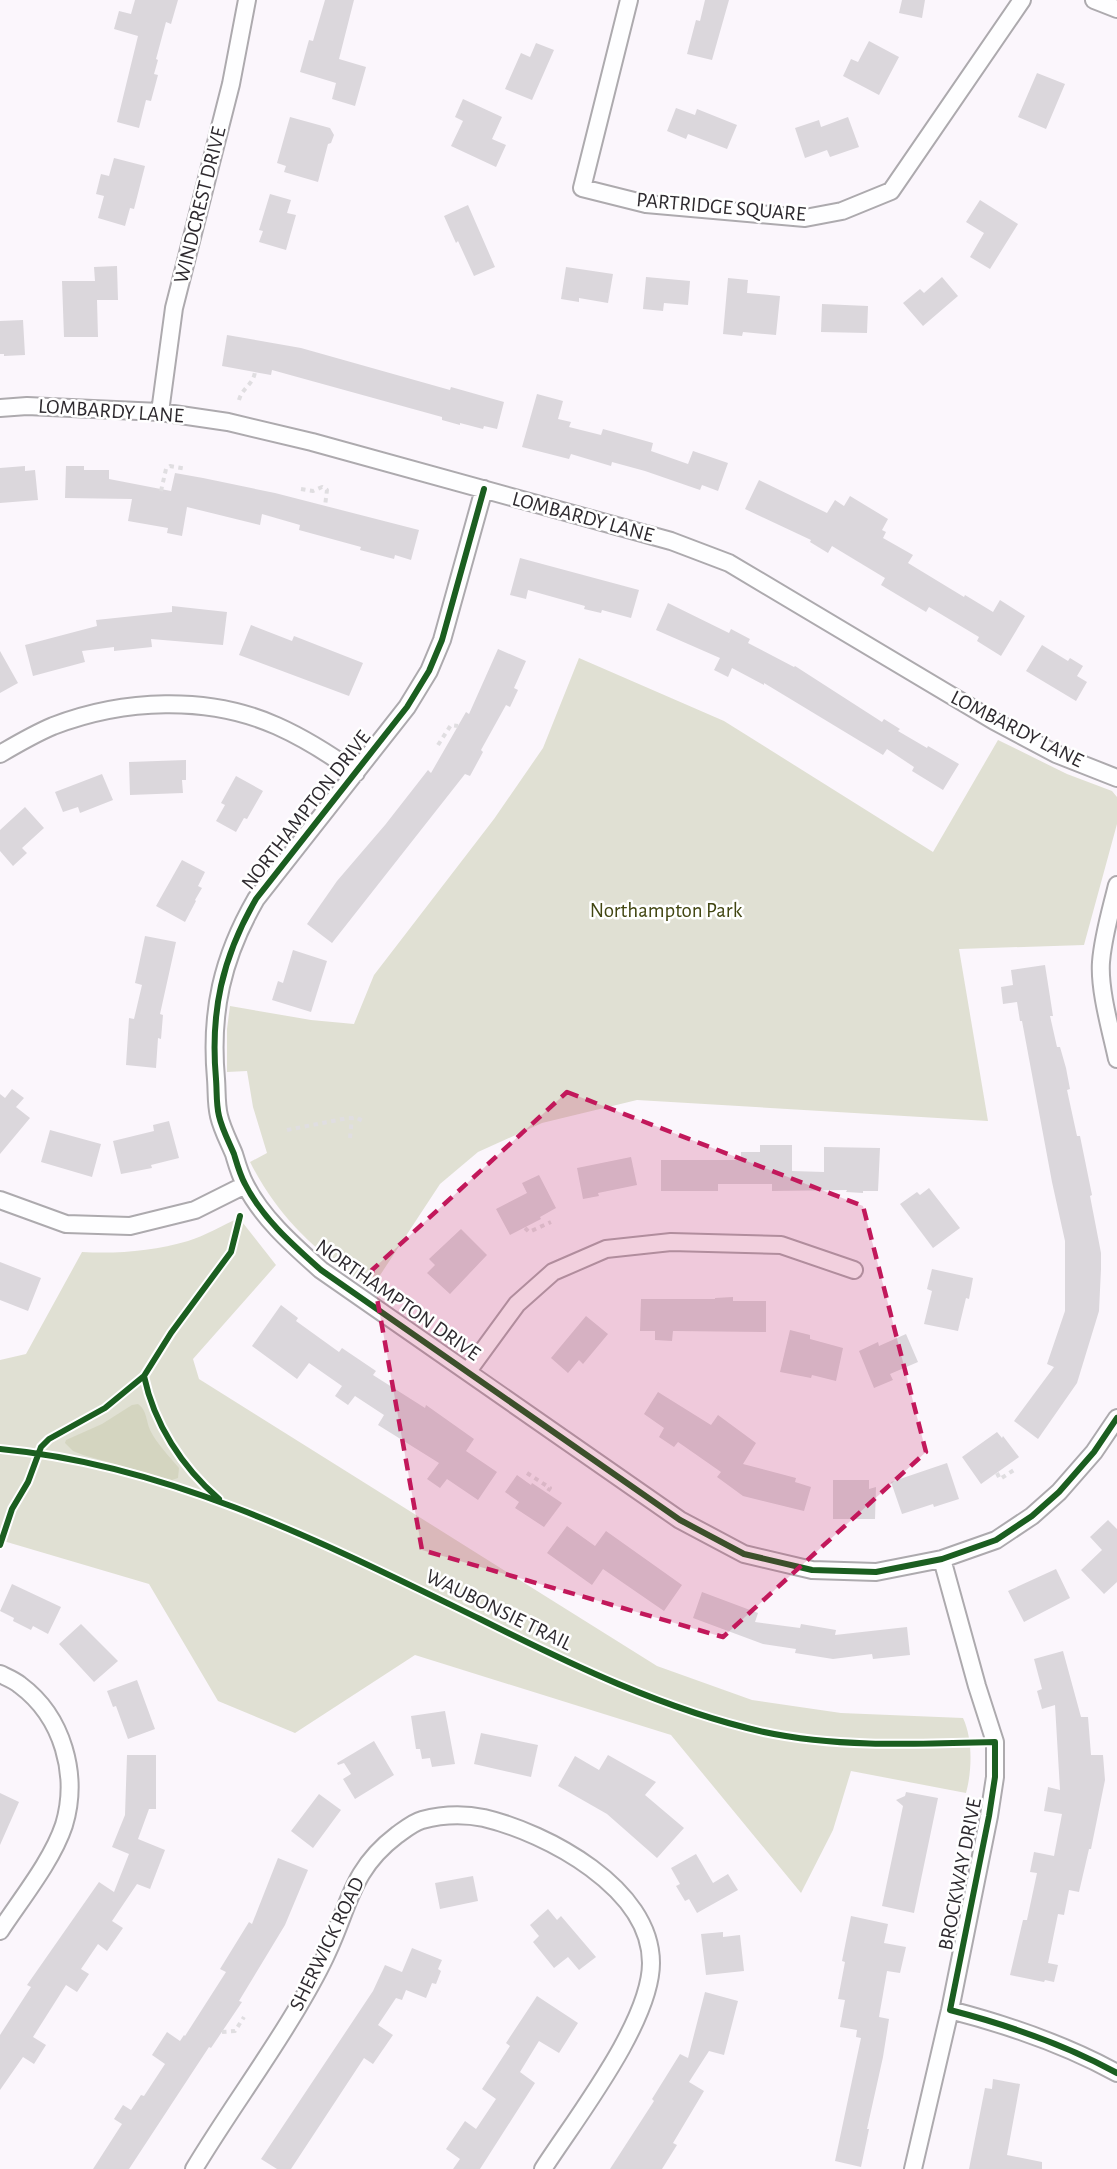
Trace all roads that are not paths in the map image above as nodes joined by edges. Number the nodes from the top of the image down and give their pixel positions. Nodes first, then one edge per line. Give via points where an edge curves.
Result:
1 (247, 0) edge
2 (629, 0) edge
3 (1022, 0) edge
4 (1094, 0) edge
5 (1117, 9) edge
6 (0, 408) edge
7 (160, 412) junction
8 (484, 489) junction
9 (0, 754) edge
10 (356, 773) junction
11 (1117, 778) edge
12 (1117, 885) edge
13 (1117, 1059) edge
14 (245, 1185) junction
15 (0, 1200) edge
16 (854, 1270) dead end
17 (468, 1371) junction
18 (1117, 1418) edge
19 (942, 1559) junction
20 (0, 1674) edge
21 (0, 1931) edge
22 (950, 2010) junction
23 (1117, 2073) edge
24 (194, 2169) edge
25 (543, 2169) edge
26 (913, 2169) edge

1 - 7 street, WINDCREST DRIVE via 231,84 174,308
2 - 3 street, PARTRIDGE SQUARE via 582,188 646,204 805,218 842,211 891,190
4 - 5 street
6 - 7 street, LOMBARDY LANE
7 - 8 street, LOMBARDY LANE via 268,431
8 - 10 street, NORTHAMPTON DRIVE via 442,640 429,671 407,707
8 - 11 street, LOMBARDY LANE via 671,541 729,563 994,721 1056,754
9 - 10 street via 71,720 130,706 174,705 227,711 275,725 315,745
10 - 14 street, NORTHAMPTON DRIVE via 256,899 240,927 219,991 215,1066 219,1116
12 - 13 street via 1101,965
14 - 15 street via 195,1210 130,1226 66,1224
14 - 17 street, NORTHAMPTON DRIVE via 282,1235 321,1270
16 - 17 street via 781,1245 670,1242 606,1249 553,1272 518,1304
17 - 19 street, NORTHAMPTON DRIVE via 680,1520 744,1554 812,1570 876,1572
18 - 19 street, NORTHAMPTON DRIVE via 1077,1474 1032,1515 996,1540
19 - 22 street, BROCKWAY DRIVE via 996,1742 989,1816
20 - 21 street via 20,1685 43,1708 60,1736 69,1768 70,1797 53,1850
22 - 23 street via 1039,2037
22 - 26 street, BROCKWAY DRIVE
24 - 25 street, SHERWICK ROAD via 297,2009 328,1952 361,1872 396,1835 419,1821 453,1816 483,1818 547,1840 594,1870 630,1905 645,1932 651,1961 649,1990 630,2033

